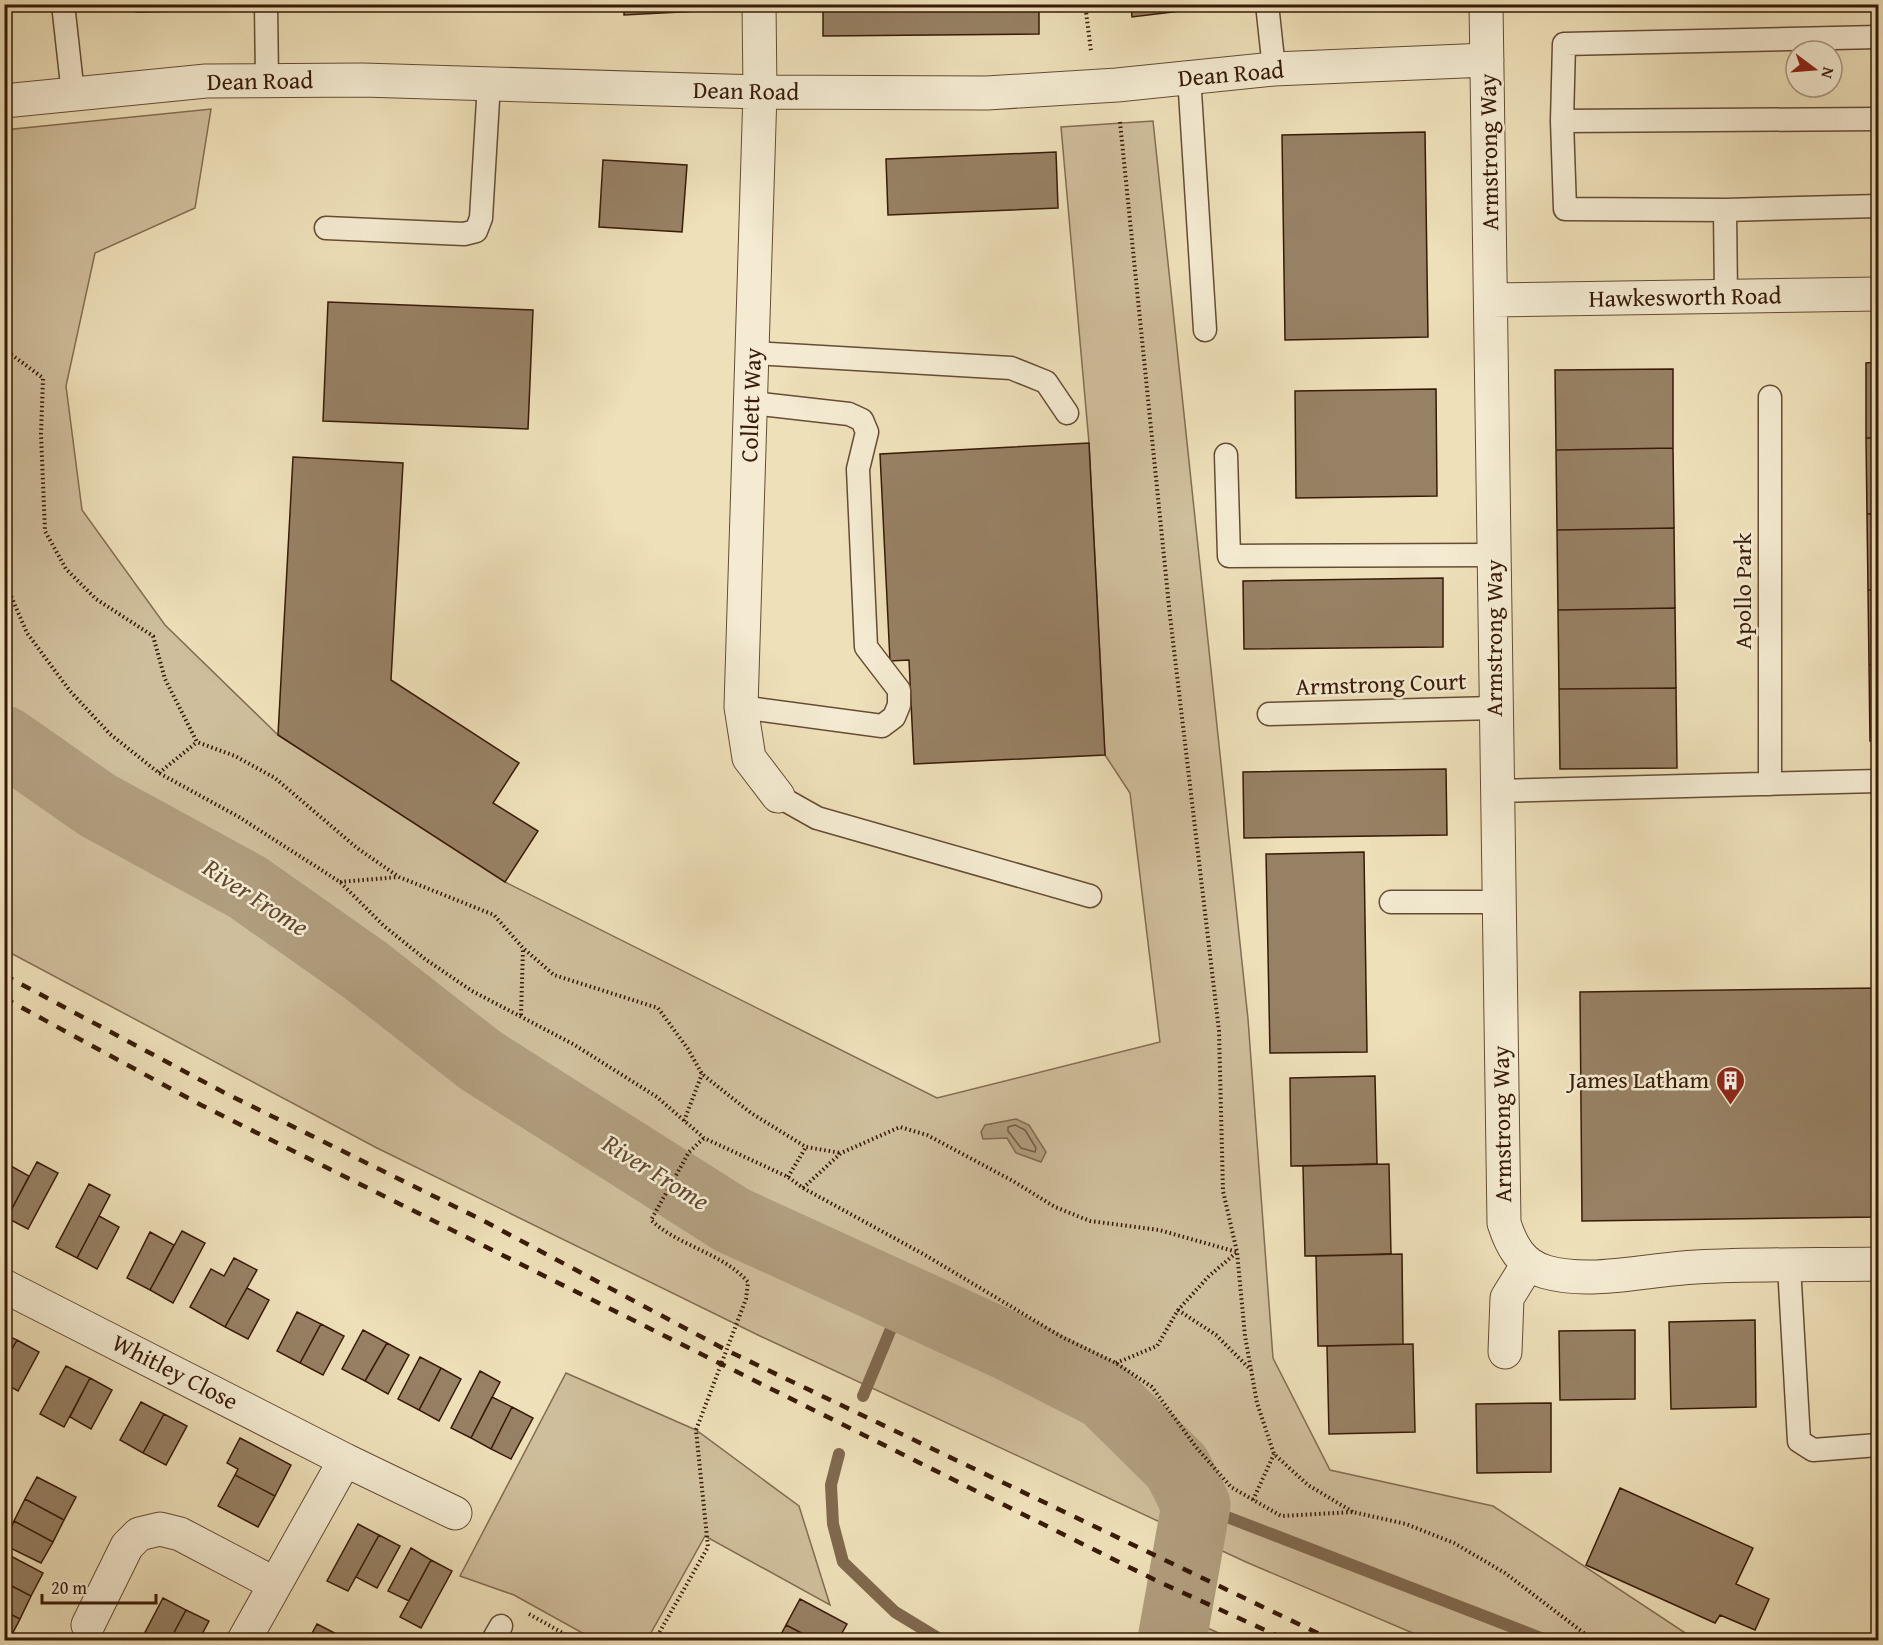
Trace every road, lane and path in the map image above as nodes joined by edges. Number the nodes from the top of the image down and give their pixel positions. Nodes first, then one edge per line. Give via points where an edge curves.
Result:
1 (63, 4) edge
2 (266, 4) edge
3 (759, 4) edge
4 (1267, 4) edge
5 (1486, 4) edge
6 (1878, 37) edge
7 (1487, 60) junction
8 (1274, 69) junction
9 (1189, 76) junction
10 (267, 81) junction
11 (489, 83) junction
12 (1117, 85) junction
13 (760, 92) junction
14 (73, 94) junction
15 (4, 101) edge
16 (1878, 119) edge
17 (1562, 121) junction
18 (1878, 206) edge
19 (1725, 210) junction
20 (326, 228) dead end
21 (1878, 294) edge
22 (1726, 297) junction
23 (1491, 300) junction
24 (1205, 330) dead end
25 (4, 349) edge
26 (753, 353) junction
27 (1770, 397) dead end
28 (752, 403) junction
29 (1067, 413) dead end
30 (1226, 455) dead end
31 (1493, 555) junction
32 (4, 580) edge
33 (741, 707) junction
34 (1494, 708) junction
35 (1269, 714) dead end
36 (197, 742) junction
37 (159, 773) junction
38 (1878, 781) edge
39 (1770, 784) junction
40 (1496, 791) junction
41 (778, 796) joint
42 (399, 877) junction
43 (340, 882) junction
44 (1090, 896) dead end
45 (1391, 902) dead end
46 (1498, 902) junction
47 (523, 948) junction
48 (521, 1015) junction
49 (702, 1074) junction
50 (684, 1121) junction
51 (704, 1138) junction
52 (806, 1147) junction
53 (841, 1153) junction
54 (788, 1177) junction
55 (803, 1188) junction
56 (1237, 1252) junction
57 (1528, 1264) junction
58 (1878, 1264) edge
59 (1789, 1266) junction
60 (4, 1286) edge
61 (1178, 1310) junction
62 (1505, 1352) dead end
63 (1116, 1363) junction
64 (1251, 1370) junction
65 (1878, 1445) edge
66 (1274, 1454) junction
67 (345, 1460) junction
68 (1253, 1500) junction
69 (1353, 1512) junction
70 (455, 1513) dead end
71 (274, 1584) junction
72 (88, 1625) dead end
73 (244, 1641) edge
74 (656, 1641) edge
75 (1593, 1641) edge

1 - 14 lane
2 - 10 lane
3 - 13 street, Collett Way
4 - 8 lane
5 - 7 street, Armstrong Way
6 - 17 lane via 1564,44
7 - 8 street, Dean Road
7 - 23 street, Armstrong Way
8 - 9 street, Dean Road
9 - 12 street, Dean Road
9 - 24 lane
10 - 11 street, Dean Road
10 - 14 street, Dean Road via 206,81
11 - 13 street, Dean Road
11 - 20 lane via 477,231 464,234
12 - 13 street, Dean Road via 987,93
12 - 56 path via 1170,616 1219,1031 1222,1191
13 - 26 street, Collett Way
14 - 15 street, Dean Road
16 - 17 lane
17 - 19 lane via 1565,209
18 - 19 lane
19 - 22 lane
21 - 22 street, Hawkesworth Road
22 - 23 street, Hawkesworth Road
23 - 31 street, Armstrong Way
25 - 36 path via 43,378 45,531 66,569 96,599 153,636 165,679
26 - 28 street, Collett Way
26 - 29 lane via 1011,368 1046,382
27 - 39 lane, Apollo Park
28 - 33 street, Collett Way
28 - 33 lane via 849,414 862,420 867,432 858,469 866,647 899,690 899,705 894,717 882,726
30 - 31 lane via 1229,556
31 - 34 street, Armstrong Way
32 - 37 path via 27,633 70,691 110,734
33 - 41 street, Collett Way via 749,758
34 - 35 lane, Armstrong Court
34 - 40 street, Armstrong Way
36 - 37 path
36 - 42 path via 235,756 275,778 357,848
37 - 43 path via 239,817
38 - 39 lane
39 - 40 lane
40 - 46 street, Armstrong Way
41 - 44 lane via 818,818
42 - 43 path
42 - 47 path via 494,915
43 - 48 path via 384,926 425,959 472,991
45 - 46 lane
46 - 57 street, Armstrong Way via 1504,1223 1512,1246
47 - 48 path
47 - 49 path via 554,975 658,1008
48 - 50 path via 657,1096
49 - 50 path
49 - 52 path via 752,1113
50 - 51 path
51 - 54 path
51 - 74 path via 689,1152 651,1220 665,1233 685,1240 740,1273 747,1282 742,1310 696,1430 708,1547
52 - 53 path
52 - 54 path
53 - 55 path
53 - 56 path via 900,1127 927,1135 1055,1207 1090,1221 1159,1230
54 - 55 path
55 - 63 path via 1062,1337
56 - 61 path
56 - 64 path
57 - 59 street via 1546,1272 1630,1276 1694,1267
57 - 62 street via 1507,1298
58 - 59 street
59 - 65 lane via 1799,1442 1813,1450
60 - 67 street, Whitley Close
61 - 63 path via 1157,1346
61 - 64 path via 1216,1335
63 - 68 path via 1152,1387 1231,1487
64 - 66 path
66 - 68 path
66 - 69 path via 1308,1485
67 - 70 street, Whitley Close
67 - 71 street
68 - 69 path via 1281,1516
69 - 75 path via 1406,1524 1454,1543 1505,1573
71 - 72 street via 180,1534 160,1529 139,1534 127,1546
71 - 73 street

